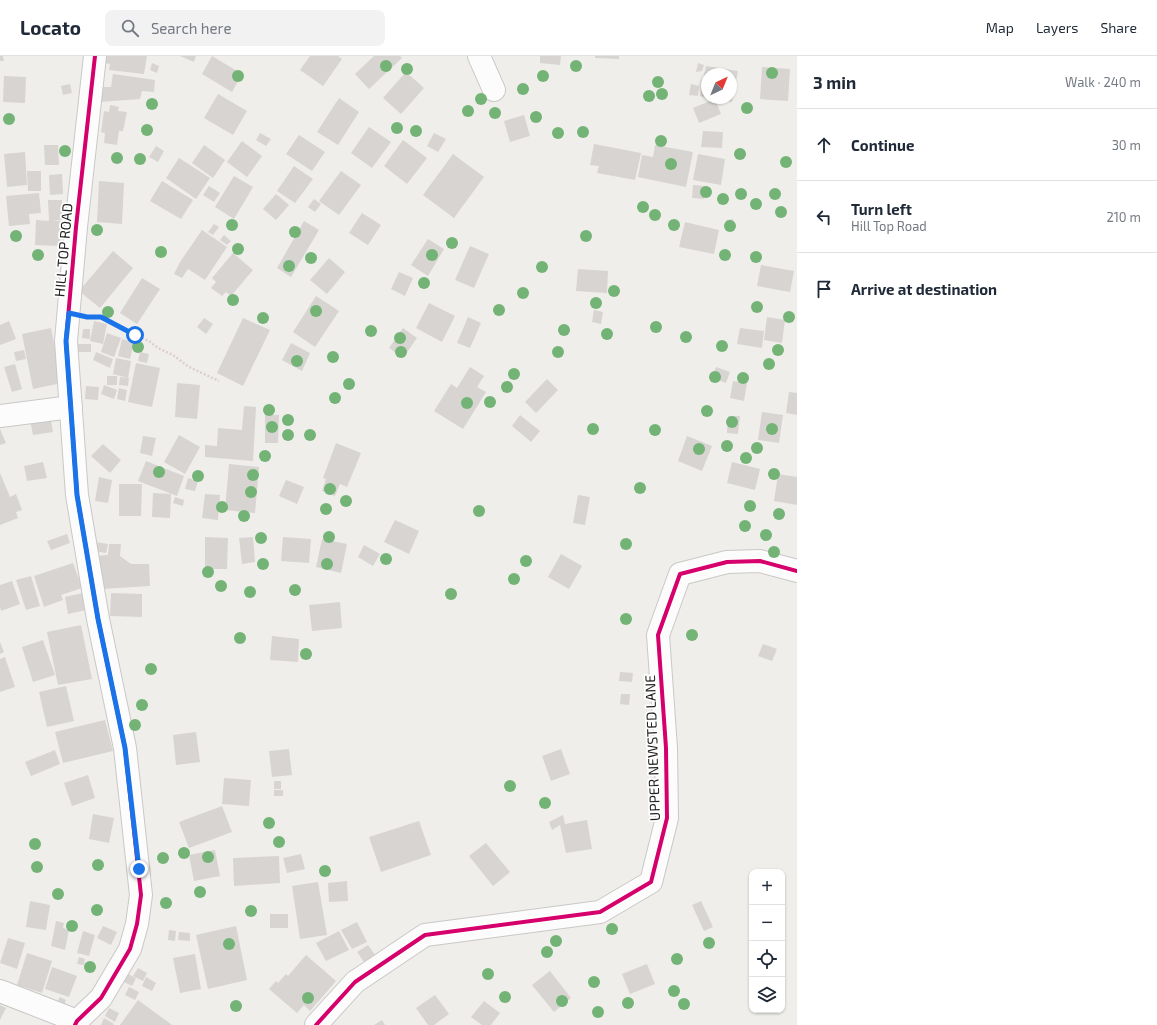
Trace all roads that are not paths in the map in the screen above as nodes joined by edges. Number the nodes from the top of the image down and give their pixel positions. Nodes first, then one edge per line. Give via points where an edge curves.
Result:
1 (95, 56) edge
2 (479, 56) edge
3 (494, 90) dead end
4 (71, 407) junction
5 (0, 416) edge
6 (797, 571) edge
7 (0, 991) edge
8 (76, 1023) edge
9 (316, 1025) edge

1 - 4 street, HILL TOP ROAD via 66,341
2 - 3 street
4 - 5 street
4 - 8 street, HILL TOP ROAD via 77,495 98,619 125,748 141,895 130,949 101,998
6 - 9 street, UPPER NEWSTED LANE via 760,560 727,562 680,574 658,635 666,748 667,818 651,882 600,912 425,935 355,982
7 - 8 street

